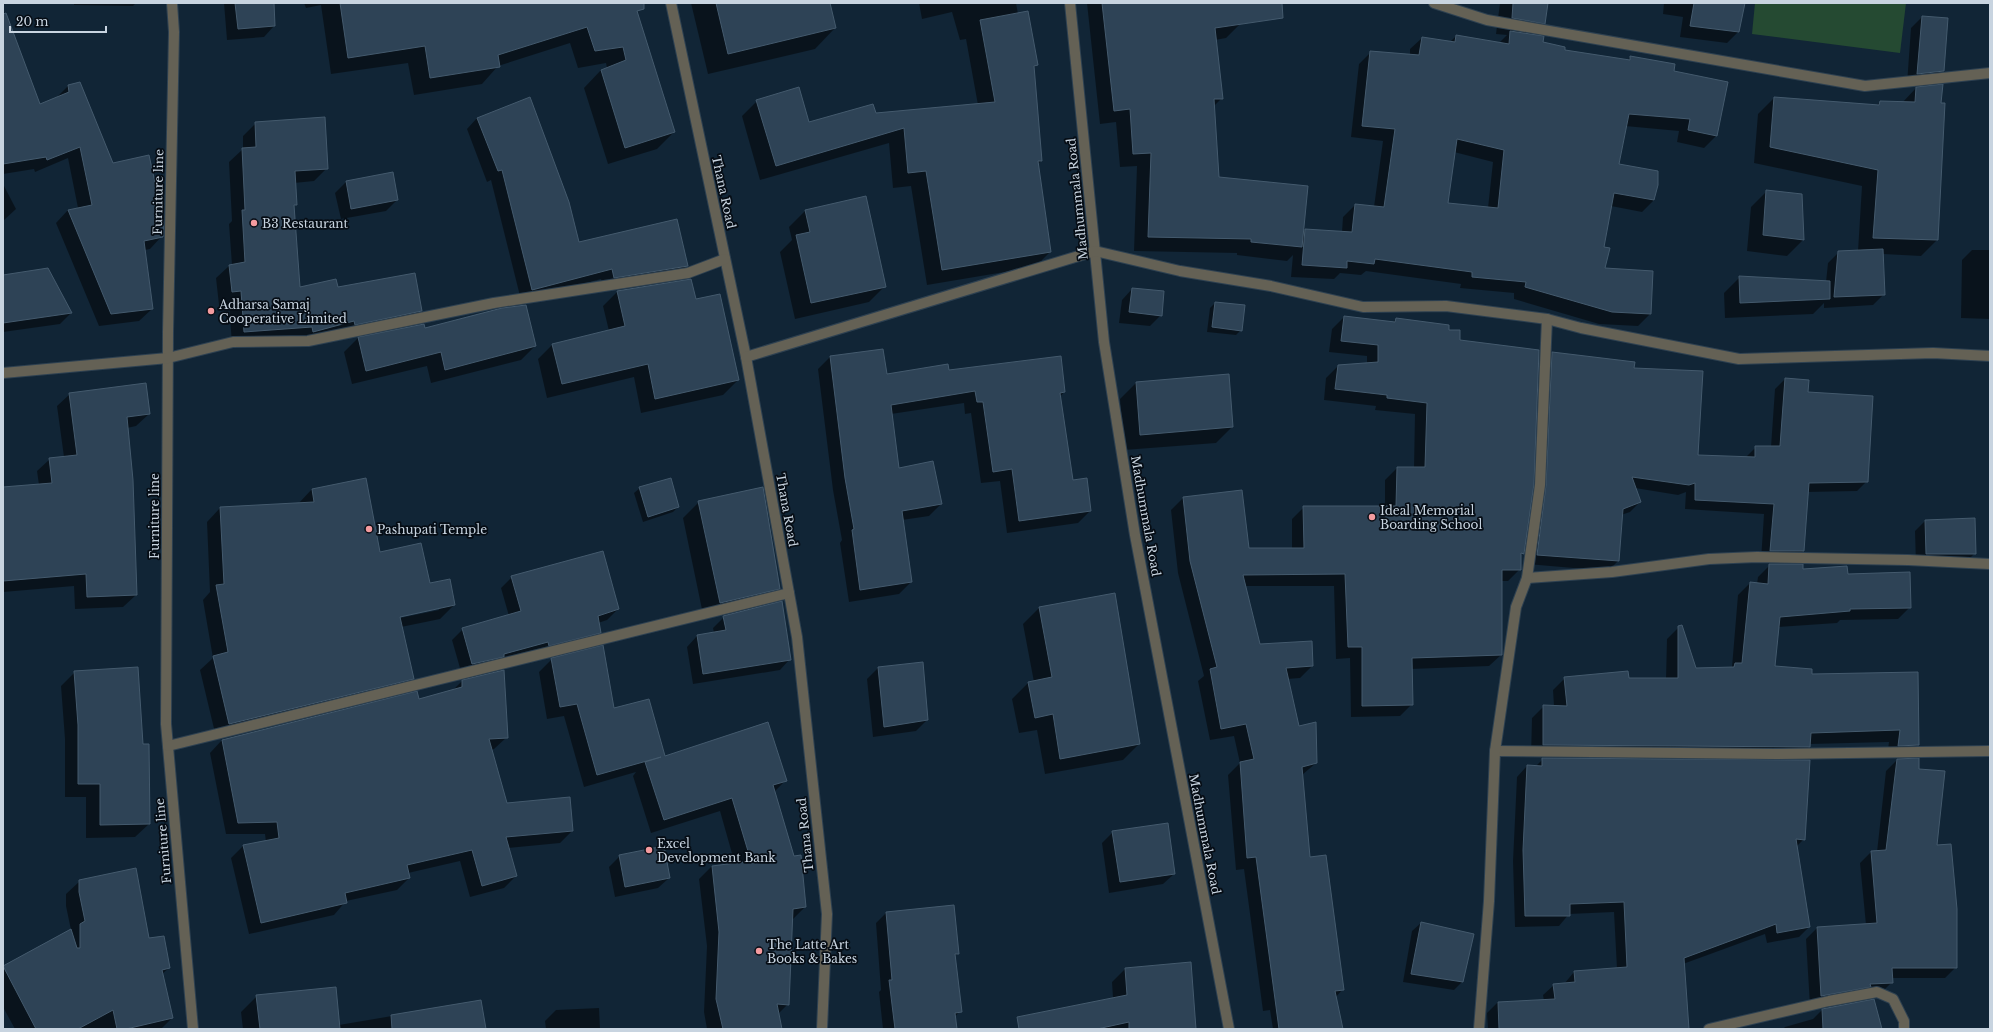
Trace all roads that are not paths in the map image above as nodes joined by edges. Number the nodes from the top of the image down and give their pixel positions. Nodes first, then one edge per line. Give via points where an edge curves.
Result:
1 (172, 3) edge
2 (671, 3) edge
3 (1070, 3) edge
4 (1434, 3) edge
5 (1990, 72) edge
6 (1095, 251) junction
7 (725, 259) junction
8 (1547, 319) junction
9 (1990, 356) edge
10 (746, 357) junction
11 (168, 358) junction
12 (3, 373) edge
13 (1990, 564) edge
14 (1527, 578) junction
15 (789, 593) junction
16 (168, 746) junction
17 (1495, 751) junction
18 (1990, 751) edge
19 (1714, 1028) edge
20 (193, 1029) edge
21 (822, 1029) edge
22 (1229, 1029) edge
23 (1479, 1029) edge
24 (1904, 1029) edge

1 - 11 street, Furniture line via 174,32
2 - 7 street, Thana Road
3 - 6 street, Madhummala Road
4 - 5 street via 1487,20 1865,86
6 - 8 street via 1180,271 1271,286 1363,307 1446,306
6 - 10 street
6 - 22 street, Madhummala Road via 1104,342 1135,535
7 - 10 street, Thana Road
7 - 11 street via 688,274 494,303 308,341 233,342
8 - 9 street via 1739,359 1933,354
8 - 14 street via 1540,485
10 - 15 street, Thana Road
11 - 12 street
11 - 16 street, Furniture line
13 - 14 street via 1757,557 1709,559 1612,572
14 - 17 street via 1516,606
15 - 16 street
15 - 21 street, Thana Road via 797,637 827,914
16 - 20 street, Furniture line
17 - 18 street via 1774,754
17 - 23 street via 1489,901
19 - 24 street via 1876,992 1893,999 1904,1021

